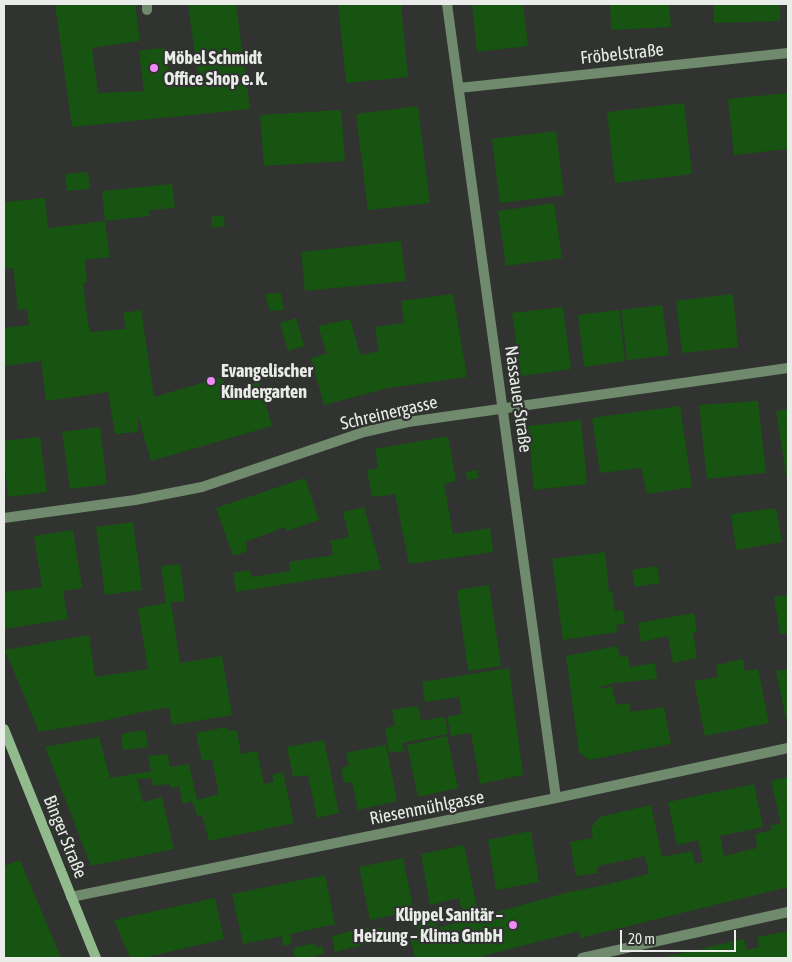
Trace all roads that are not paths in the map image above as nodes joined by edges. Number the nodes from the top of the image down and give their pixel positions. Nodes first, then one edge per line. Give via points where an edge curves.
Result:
1 (447, 4) edge
2 (788, 53) edge
3 (459, 88) junction
4 (788, 368) edge
5 (503, 408) junction
6 (4, 518) edge
7 (4, 729) edge
8 (788, 748) edge
9 (556, 798) junction
10 (71, 897) junction
11 (788, 912) edge
12 (96, 958) edge
13 (582, 958) edge

1 - 3 street, Nassauer Straße
2 - 3 street, Fröbelstraße
3 - 5 street, Nassauer Straße
4 - 5 street, Schreinergasse
5 - 6 street, Schreinergasse via 387,426 202,486 135,500
5 - 9 street, Nassauer Straße
7 - 10 street, Binger Straße
8 - 9 street, Riesenmühlgasse
9 - 10 street, Riesenmühlgasse
10 - 12 street, Binger Straße
11 - 13 street

